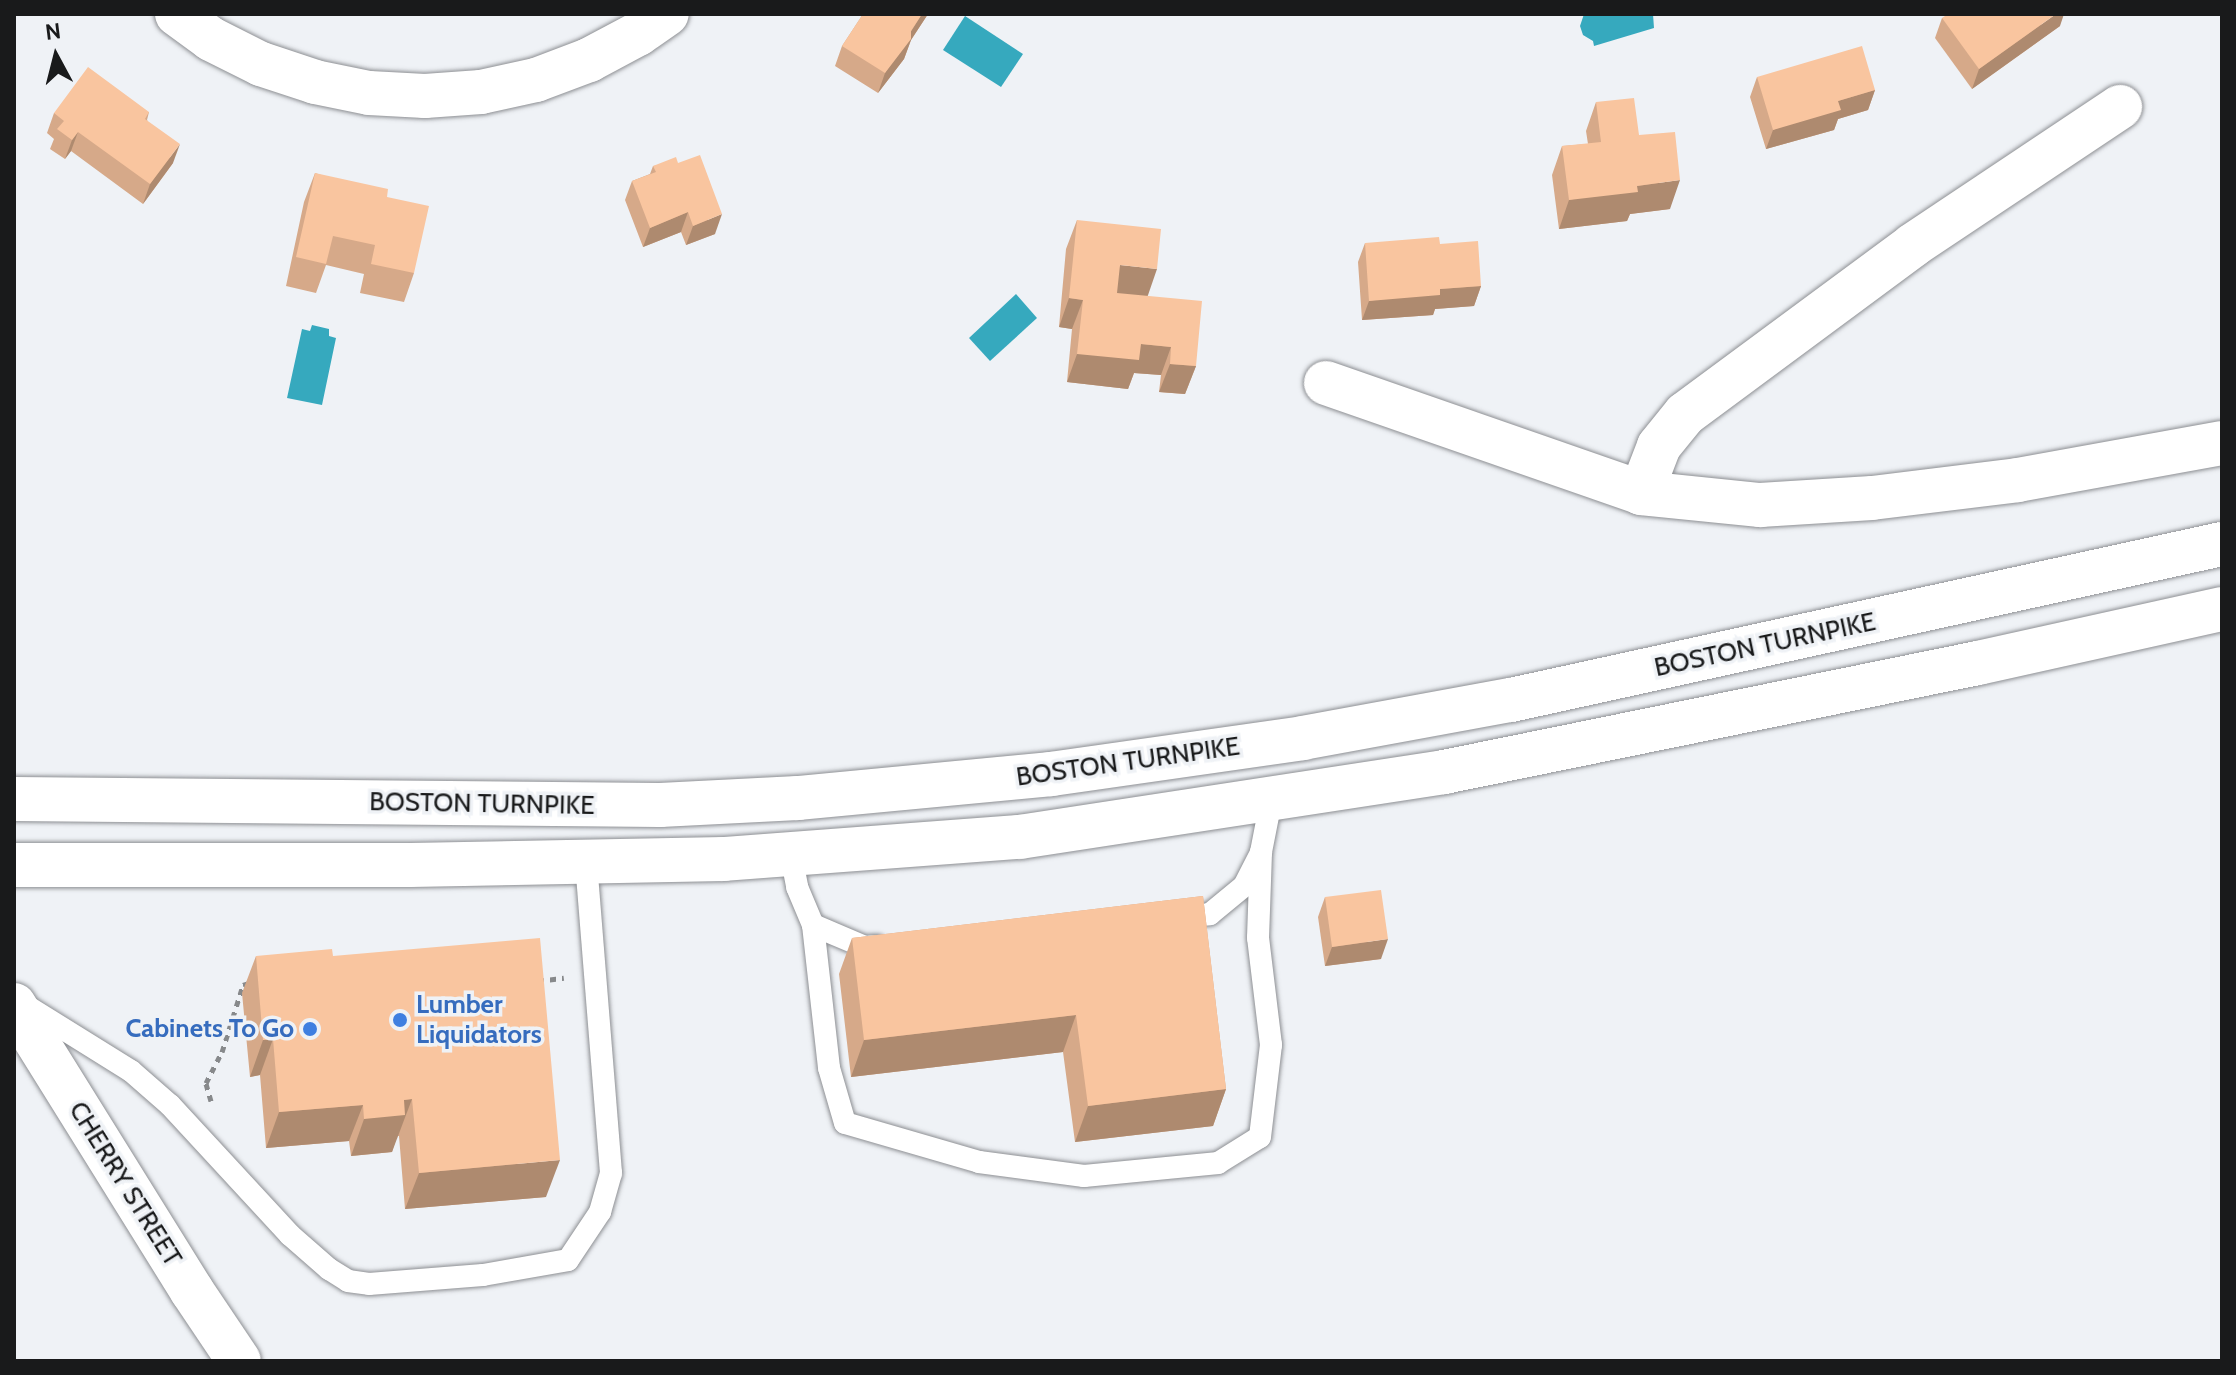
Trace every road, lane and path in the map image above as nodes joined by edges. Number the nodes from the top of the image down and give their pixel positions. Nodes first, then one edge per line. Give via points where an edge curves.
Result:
1 (177, 14) edge
2 (667, 14) edge
3 (2120, 107) dead end
4 (1326, 383) dead end
5 (2222, 443) edge
6 (1641, 493) junction
7 (2222, 544) edge
8 (2222, 609) edge
9 (14, 799) edge
10 (1271, 801) junction
11 (1261, 852) junction
12 (791, 855) junction
13 (586, 862) junction
14 (14, 865) edge
15 (1149, 920) edge
16 (813, 925) junction
17 (895, 945) edge
18 (532, 969) edge
19 (533, 981) edge
20 (254, 982) edge
21 (14, 998) edge
22 (14, 1005) edge
23 (220, 1160) junction
24 (239, 1361) edge

1 - 2 main road via 211,39 261,64 315,82 369,93 425,96 481,92 536,80 589,60
3 - 6 main road via 1913,245 1685,414 1659,446
4 - 6 main road
5 - 6 main road via 2018,480 1872,498 1760,505
7 - 9 main road, BOSTON TURNPIKE via 1511,700 1303,738 1051,774 660,805
8 - 10 main road via 1568,748
10 - 11 lane
10 - 12 main road via 1020,837
11 - 15 lane via 1244,886 1210,914
11 - 16 lane via 1258,938 1271,1045 1260,1137 1218,1163 1084,1176 979,1162 845,1123 829,1068
12 - 13 main road
12 - 16 lane
13 - 14 main road
13 - 23 lane via 611,1173 600,1212 568,1260 483,1275 348,1281 290,1235
16 - 17 lane via 865,947
18 - 19 path
20 - 23 path via 243,985 222,1052 206,1083 222,1139
21 - 23 lane via 131,1071
22 - 24 main road, CHERRY STREET

